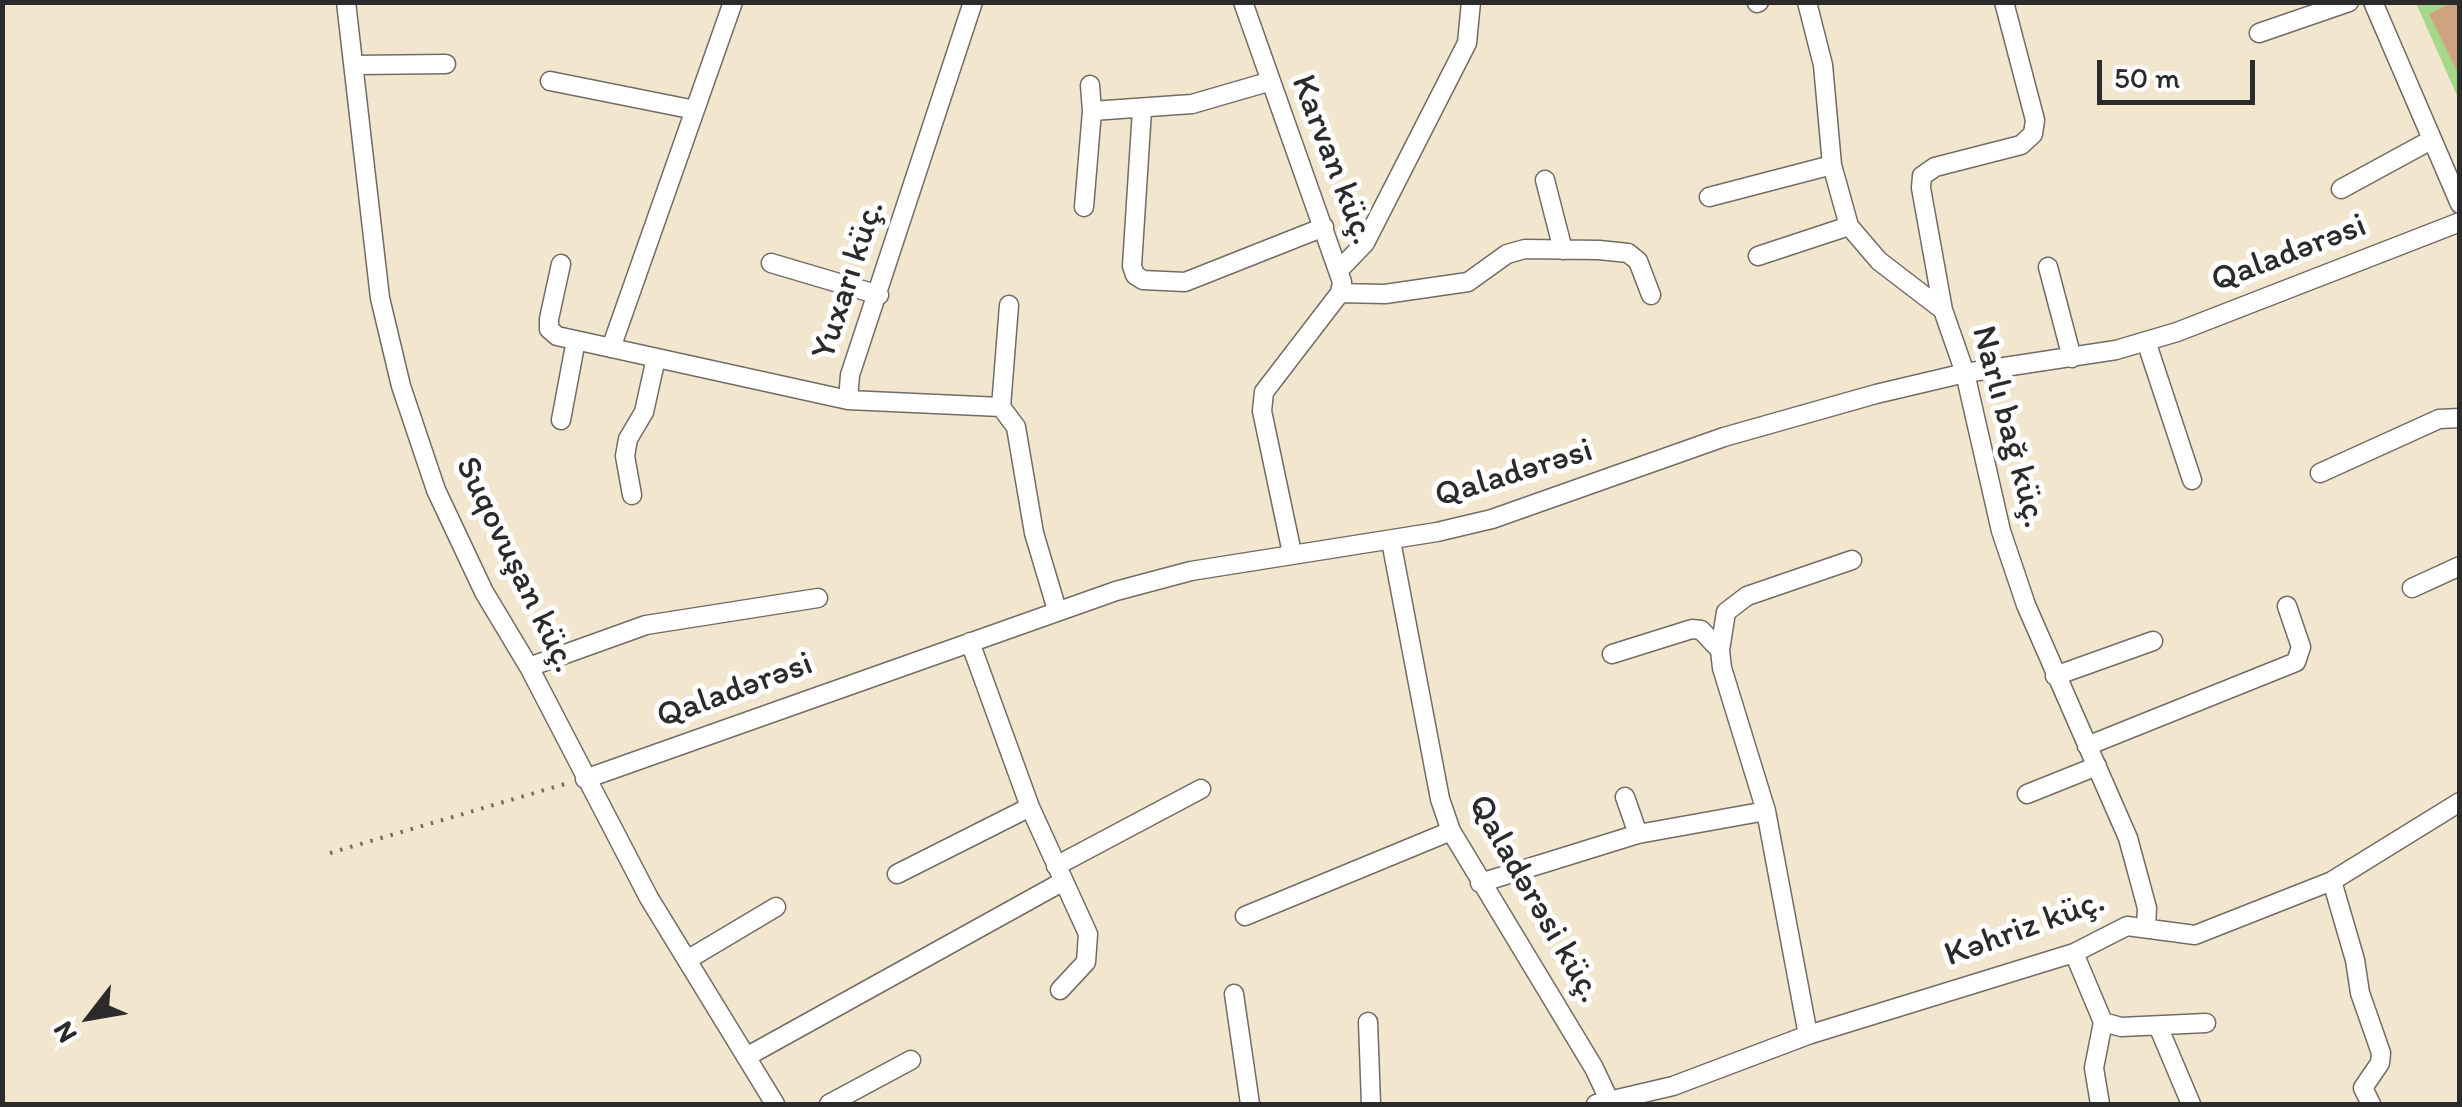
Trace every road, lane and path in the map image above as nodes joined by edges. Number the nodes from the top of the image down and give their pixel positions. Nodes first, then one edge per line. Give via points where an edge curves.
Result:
1 (346, 2) edge
2 (734, 2) edge
3 (973, 2) edge
4 (1243, 2) edge
5 (1471, 2) edge
6 (1807, 2) edge
7 (2004, 2) edge
8 (2349, 2) edge
9 (2372, 2) edge
10 (2259, 34) dead end
11 (446, 64) dead end
12 (356, 65) junction
13 (550, 81) dead end
14 (1268, 82) junction
15 (1090, 85) dead end
16 (695, 110) junction
17 (1142, 110) junction
18 (1092, 111) junction
19 (2431, 140) junction
20 (1832, 165) junction
21 (1545, 180) dead end
22 (2341, 189) dead end
23 (1709, 198) dead end
24 (2460, 204) edge
25 (1084, 207) dead end
26 (2460, 222) edge
27 (1849, 226) junction
28 (1324, 228) junction
29 (1563, 250) junction
30 (1758, 256) dead end
31 (771, 263) dead end
32 (562, 264) dead end
33 (2048, 267) dead end
34 (1339, 270) junction
35 (1340, 293) junction
36 (879, 294) junction
37 (1651, 294) dead end
38 (1009, 305) dead end
39 (1943, 310) junction
40 (576, 340) junction
41 (2146, 342) junction
42 (611, 348) junction
43 (656, 358) junction
44 (2072, 358) junction
45 (1966, 372) junction
46 (848, 400) junction
47 (1002, 407) junction
48 (2460, 418) edge
49 (560, 420) dead end
50 (2320, 473) dead end
51 (2192, 480) dead end
52 (632, 494) dead end
53 (1390, 540) junction
54 (1292, 553) junction
55 (1852, 560) dead end
56 (2460, 566) edge
57 (2412, 588) dead end
58 (818, 598) dead end
59 (2287, 606) dead end
60 (1057, 610) junction
61 (2153, 641) dead end
62 (970, 642) junction
63 (1720, 650) junction
64 (1612, 654) dead end
65 (529, 667) junction
66 (2056, 676) junction
67 (2088, 746) junction
68 (2097, 766) junction
69 (585, 778) junction
70 (1201, 788) dead end
71 (2027, 794) dead end
72 (1625, 797) dead end
73 (2460, 802) edge
74 (1030, 807) junction
75 (1766, 811) junction
76 (1452, 831) junction
77 (1638, 834) junction
78 (330, 853) dead end
79 (897, 874) dead end
80 (1059, 874) junction
81 (2332, 881) junction
82 (1480, 883) junction
83 (776, 907) dead end
84 (1245, 916) dead end
85 (2146, 927) junction
86 (2074, 953) junction
87 (687, 960) junction
88 (1060, 990) dead end
89 (1234, 994) dead end
90 (1368, 1022) dead end
91 (2104, 1022) junction
92 (2206, 1023) dead end
93 (2158, 1026) junction
94 (1808, 1035) junction
95 (746, 1056) junction
96 (911, 1060) dead end
97 (775, 1104) edge
98 (829, 1104) edge
99 (1250, 1104) edge
100 (1372, 1104) edge
101 (1606, 1104) edge
102 (2100, 1104) edge
103 (2191, 1104) edge
104 (2370, 1104) edge

1 - 12 street, Suqovuşan küç.
2 - 16 street
3 - 36 street, Yuxarı küç.
4 - 14 street, Karvan küç.
5 - 34 street via 1468,43 1364,243
6 - 20 street via 1823,65
7 - 39 street, Narlı bağ küç. via 2034,134 2021,145 1922,176
8 - 10 street
9 - 19 street
11 - 12 street
12 - 65 street, Suqovuşan küç. via 380,298 401,386 436,490
13 - 16 street
14 - 17 street
14 - 28 street, Karvan küç.
15 - 18 street
16 - 42 street
17 - 18 street
17 - 28 street via 1136,276 1186,282
18 - 25 street
19 - 22 street
19 - 24 street
20 - 23 street
20 - 27 street
21 - 29 street
26 - 41 street, Qaladərəsi
27 - 30 street
27 - 39 street via 1879,262
28 - 34 street, Karvan küç.
29 - 35 street via 1507,254 1468,282
29 - 37 street via 1628,253
31 - 36 street
32 - 40 street via 549,328
33 - 44 street
34 - 35 street, Karvan küç.
35 - 54 street, Karvan küç. via 1264,392 1262,410
36 - 46 street, Yuxarı küç. via 850,375
38 - 47 street
39 - 45 street, Narlı bağ küç.
40 - 42 street
40 - 49 street
41 - 44 street, Qaladərəsi
41 - 51 street
42 - 43 street
43 - 46 street
43 - 52 street via 644,412 628,439
44 - 45 street, Qaladərəsi
45 - 53 street, Qaladərəsi via 1724,438 1492,518
45 - 66 street, Narlı bağ küç. via 2000,530
46 - 47 street, Yuxarı küç.
47 - 60 street via 1016,428 1034,533
48 - 50 street via 2439,420
53 - 54 street, Qaladərəsi
53 - 76 street, Qaladərəsi küç. via 1440,799
54 - 60 street, Qaladərəsi via 1191,571
55 - 63 street via 1734,602
56 - 57 street
58 - 65 street via 646,625
59 - 67 street via 2301,647 2296,662
60 - 62 street, Qaladərəsi
61 - 66 street
62 - 69 street, Qaladərəsi
62 - 74 street
63 - 64 street via 1701,630 1692,630
63 - 75 street
65 - 69 street, Suqovuşan küç.
66 - 67 street, Narlı bağ küç.
67 - 68 street, Narlı bağ küç.
68 - 71 street
68 - 85 street, Narlı bağ küç. via 2128,838
69 - 78 path
69 - 87 street, Suqovuşan küç.
70 - 80 street
72 - 77 street
73 - 81 street, Kəhriz küç.
74 - 79 street
74 - 80 street
75 - 77 street
75 - 94 street
76 - 82 street, Qaladərəsi küç.
76 - 84 street
77 - 82 street
80 - 88 street via 1090,950
80 - 95 street
81 - 85 street, Kəhriz küç. via 2195,935
81 - 104 street via 2381,1052 2363,1088
82 - 101 street, Qaladərəsi küç.
83 - 87 street
85 - 86 street, Kəhriz küç. via 2127,926
86 - 91 street
86 - 94 street, Kəhriz küç.
87 - 95 street, Suqovuşan küç.
89 - 99 street
90 - 100 street
91 - 93 street
91 - 102 street via 2094,1068
92 - 93 street
93 - 103 street
94 - 101 street, Kəhriz küç.
95 - 97 street, Suqovuşan küç.
96 - 98 street

